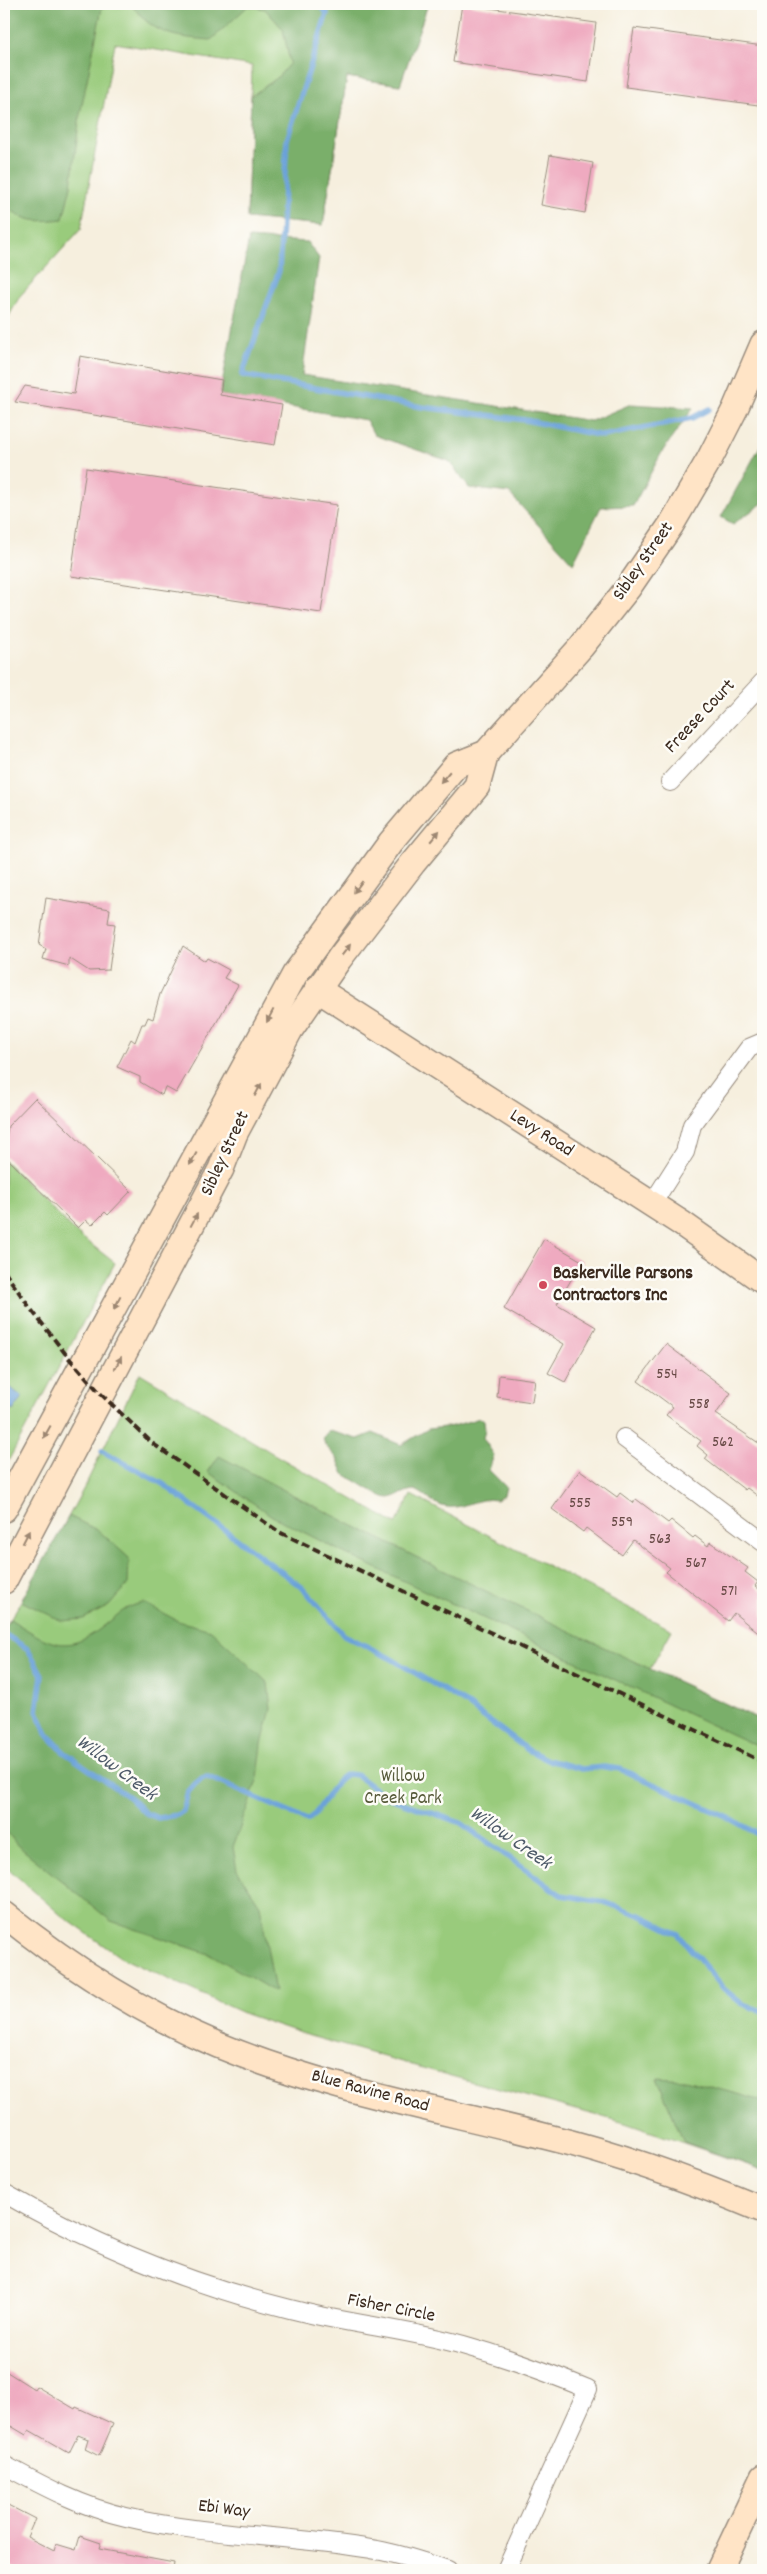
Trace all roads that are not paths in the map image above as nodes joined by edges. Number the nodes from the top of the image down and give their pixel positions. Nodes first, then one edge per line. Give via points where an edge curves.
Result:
1 (763, 344) edge
2 (763, 682) edge
3 (486, 754) junction
4 (670, 782) dead end
5 (317, 989) junction
6 (763, 1042) edge
7 (652, 1204) junction
8 (763, 1281) edge
9 (624, 1438) dead end
10 (4, 1509) edge
11 (763, 1542) edge
12 (4, 1581) edge
13 (4, 1914) edge
14 (4, 2193) edge
15 (763, 2210) edge
16 (4, 2465) edge
17 (763, 2477) edge
18 (448, 2570) edge
19 (506, 2570) edge
20 (720, 2570) edge

1 - 3 street, Sibley Street via 735,409 671,525 628,588 581,647
2 - 4 street, Freese Court
5 -> 3 street, Sibley Street via 413,863 477,786
3 -> 10 street, Sibley Street via 456,765 391,842 295,974
5 - 7 street, Levy Road
12 -> 5 street, Sibley Street via 221,1170 235,1133 290,1030
6 - 7 street via 749,1048 692,1125 685,1152
7 - 8 street, Levy Road
9 - 11 street
13 - 15 street, Blue Ravine Road via 63,1960 106,1987 220,2046 307,2076 601,2151 712,2188
14 - 19 street, Fisher Circle via 82,2235 132,2258 193,2280 291,2310 462,2345 533,2367 588,2389
16 - 18 street, Ebi Way via 50,2490 126,2517 371,2549
17 - 20 street

